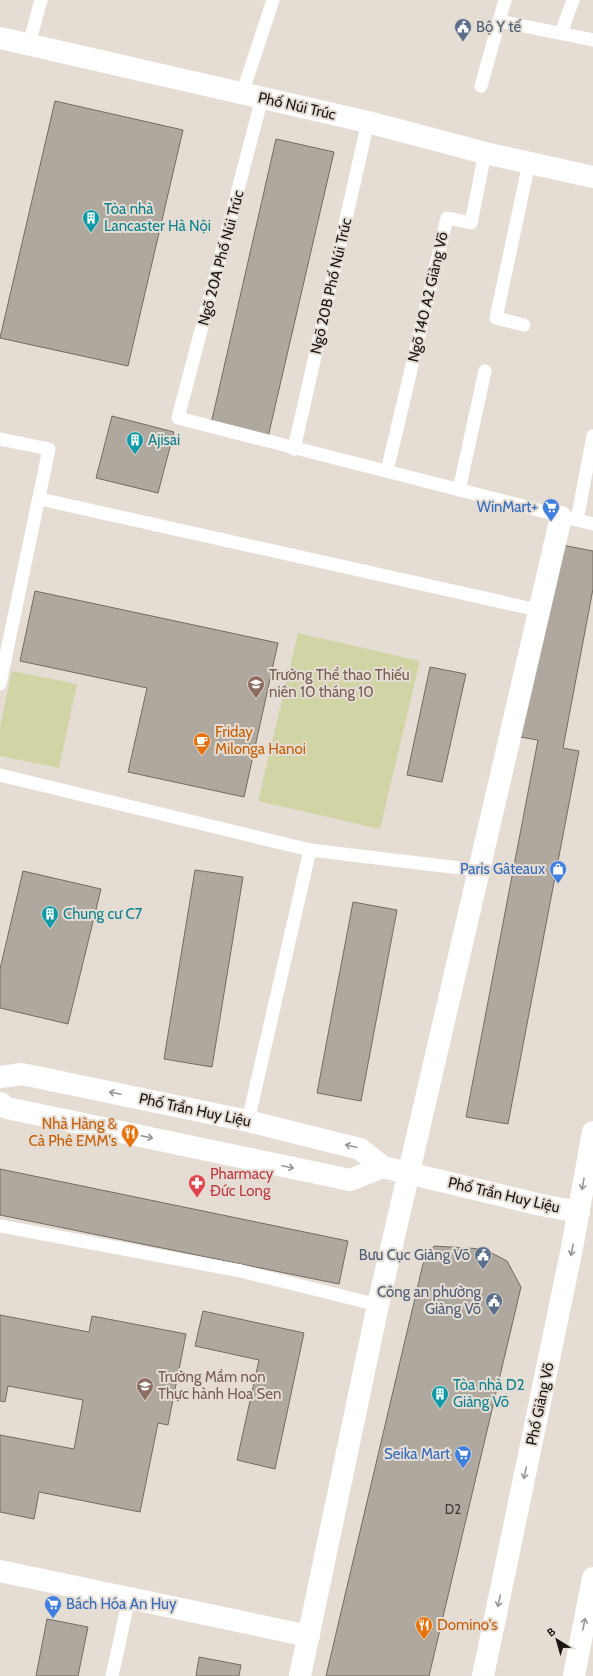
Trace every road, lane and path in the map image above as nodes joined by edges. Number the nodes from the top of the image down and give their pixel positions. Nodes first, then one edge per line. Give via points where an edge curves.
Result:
1 (41, 0) edge
2 (273, 0) edge
3 (505, 0) edge
4 (573, 0) edge
5 (499, 21) junction
6 (561, 33) junction
7 (0, 38) edge
8 (593, 40) edge
9 (29, 44) junction
10 (481, 86) dead end
11 (252, 96) junction
12 (368, 122) junction
13 (485, 153) junction
14 (529, 163) junction
15 (593, 178) edge
16 (524, 325) dead end
17 (485, 371) dead end
18 (593, 436) edge
19 (0, 439) edge
20 (294, 449) junction
21 (387, 471) junction
22 (459, 490) junction
23 (40, 499) junction
24 (569, 518) junction
25 (593, 524) edge
26 (538, 610) junction
27 (0, 684) edge
28 (0, 776) edge
29 (310, 850) junction
30 (477, 870) junction
31 (0, 1077) edge
32 (0, 1103) edge
33 (248, 1121) junction
34 (593, 1132) edge
35 (383, 1167) junction
36 (408, 1173) junction
37 (586, 1213) edge
38 (0, 1226) edge
39 (378, 1305) junction
40 (0, 1571) edge
41 (593, 1578) edge
42 (128, 1598) junction
43 (309, 1636) junction
44 (112, 1676) edge
45 (300, 1676) edge
46 (483, 1676) edge
47 (574, 1676) edge

1 - 9 lane
2 - 11 lane, Ngõ 20A Phố Núi Trúc
3 - 5 lane
4 - 6 lane
5 - 6 lane
5 - 10 lane
6 - 8 lane
7 - 9 street, Phố Núi Trúc
9 - 11 street, Phố Núi Trúc
11 - 12 street, Phố Núi Trúc
11 - 20 lane, Ngõ 20A Phố Núi Trúc via 178,418
12 - 13 street, Phố Núi Trúc
12 - 20 lane, Ngõ 20B Phố Núi Trúc
13 - 14 street, Phố Núi Trúc
13 - 21 lane, Ngõ 140 A2 Giảng Võ via 471,223 446,218
14 - 15 street, Phố Núi Trúc
14 - 16 lane via 496,318
17 - 22 lane
18 - 24 lane
19 - 23 lane via 49,449
20 - 21 lane
21 - 22 lane
22 - 24 lane
23 - 26 lane
23 - 27 lane
24 - 25 lane
24 - 26 street
26 - 30 street
28 - 29 lane
29 - 30 lane
29 - 33 lane
30 - 36 street
33 -> 31 street, Phố Trần Huy Liệu via 22,1074
32 -> 35 street via 15,1110 350,1180
35 -> 33 street, Phố Trần Huy Liệu via 360,1149
34 -> 37 street, Phố Giảng Võ
35 - 36 street, Phố Trần Huy Liệu
36 - 37 street, Phố Trần Huy Liệu via 541,1205
36 - 39 street
37 -> 46 street, Phố Giảng Võ
38 - 39 lane via 241,1271
39 - 43 street
40 - 42 street
47 -> 41 street
42 - 43 street
42 - 44 lane
43 - 45 street

